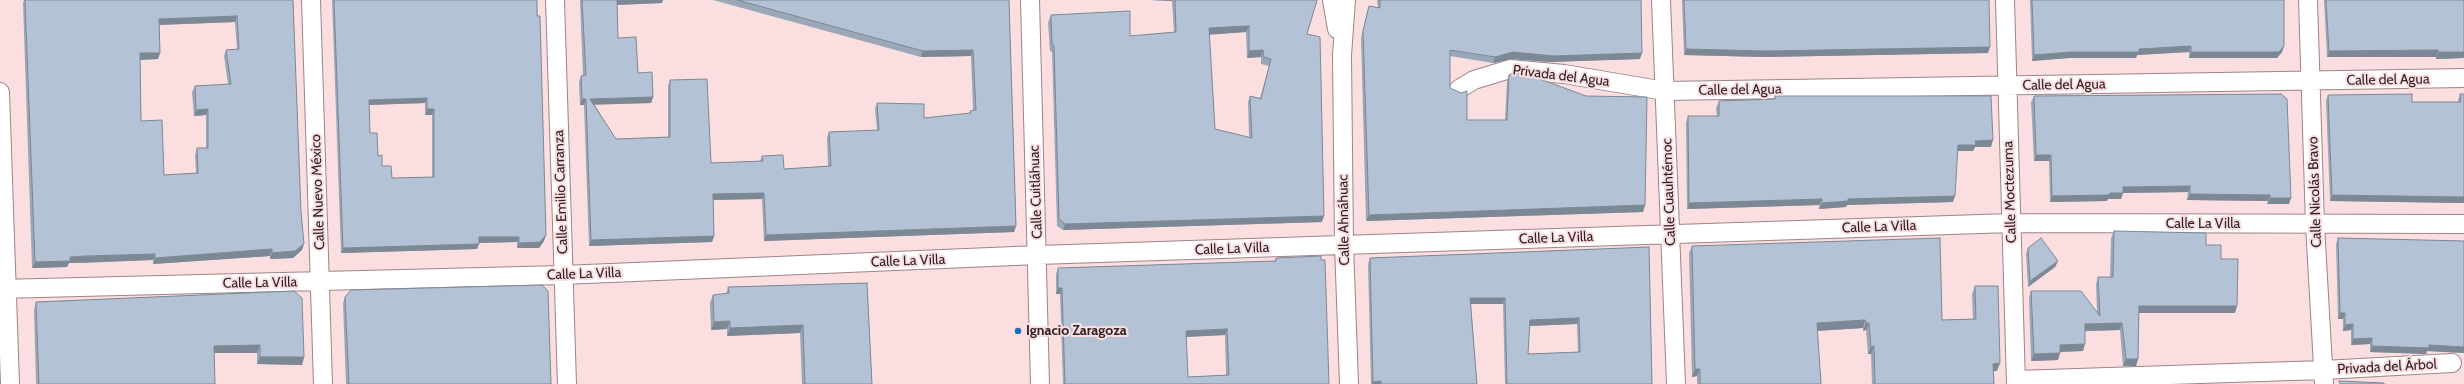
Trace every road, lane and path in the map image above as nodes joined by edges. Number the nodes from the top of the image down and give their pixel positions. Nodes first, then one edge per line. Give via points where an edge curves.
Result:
1 (311, 0) edge
2 (555, 0) edge
3 (1030, 0) edge
4 (1332, 0) edge
5 (1346, 0) edge
6 (1662, 0) edge
7 (2005, 0) edge
8 (2308, 0) edge
9 (1342, 55) junction
10 (2464, 78) edge
11 (2311, 81) junction
12 (2007, 86) junction
13 (1459, 89) dead end
14 (1665, 91) junction
15 (0, 92) edge
16 (2011, 223) junction
17 (2464, 224) edge
18 (2315, 225) junction
19 (1671, 234) junction
20 (1344, 245) junction
21 (1038, 255) junction
22 (563, 276) junction
23 (321, 281) junction
24 (3, 289) edge
25 (2452, 363) dead end
26 (2323, 377) edge
27 (2016, 382) edge
28 (10, 384) edge
29 (323, 384) edge
30 (566, 384) edge
31 (1040, 384) edge
32 (1350, 384) edge
33 (1676, 384) edge

1 - 23 street, Calle Nuevo México
2 - 22 street, Calle Emilio Carranza
3 - 21 street, Calle Cuitláhuac
4 - 9 street, Calle Ahnáhuac
5 - 9 street, Calle Ahnáhuac
6 - 14 street, Calle Cuauhtémoc
7 - 12 street, Calle Moctezuma
8 - 11 street, Calle Nicolás Bravo
9 - 20 street, Calle Ahnáhuac
10 - 11 street, Calle del Agua
11 - 12 street, Calle del Agua
11 - 18 street, Calle Nicolás Bravo
12 - 14 street, Calle del Agua
12 - 16 street, Calle Moctezuma
13 - 14 street, Privada del Agua via 1474,80 1510,69 1564,74
14 - 19 street, Calle Cuauhtémoc
15 - 24 street
16 - 18 street, Calle La Villa
16 - 19 street, Calle La Villa
16 - 27 street, Calle Moctezuma
17 - 18 street, Calle La Villa
18 - 26 street, Calle Nicolás Bravo
19 - 20 street, Calle La Villa
19 - 33 street, Calle Cuauhtémoc
20 - 21 street, Calle La Villa
20 - 32 street, Calle Ahnáhuac
21 - 22 street, Calle La Villa
21 - 31 street, Calle Cuitláhuac
22 - 23 street, Calle La Villa
22 - 30 street, Calle Emilio Carranza
23 - 24 street, Calle La Villa
23 - 29 street, Calle Nuevo México
24 - 28 street
25 - 26 street, Privada del Árbol
26 - 27 street, Privada del Árbol

